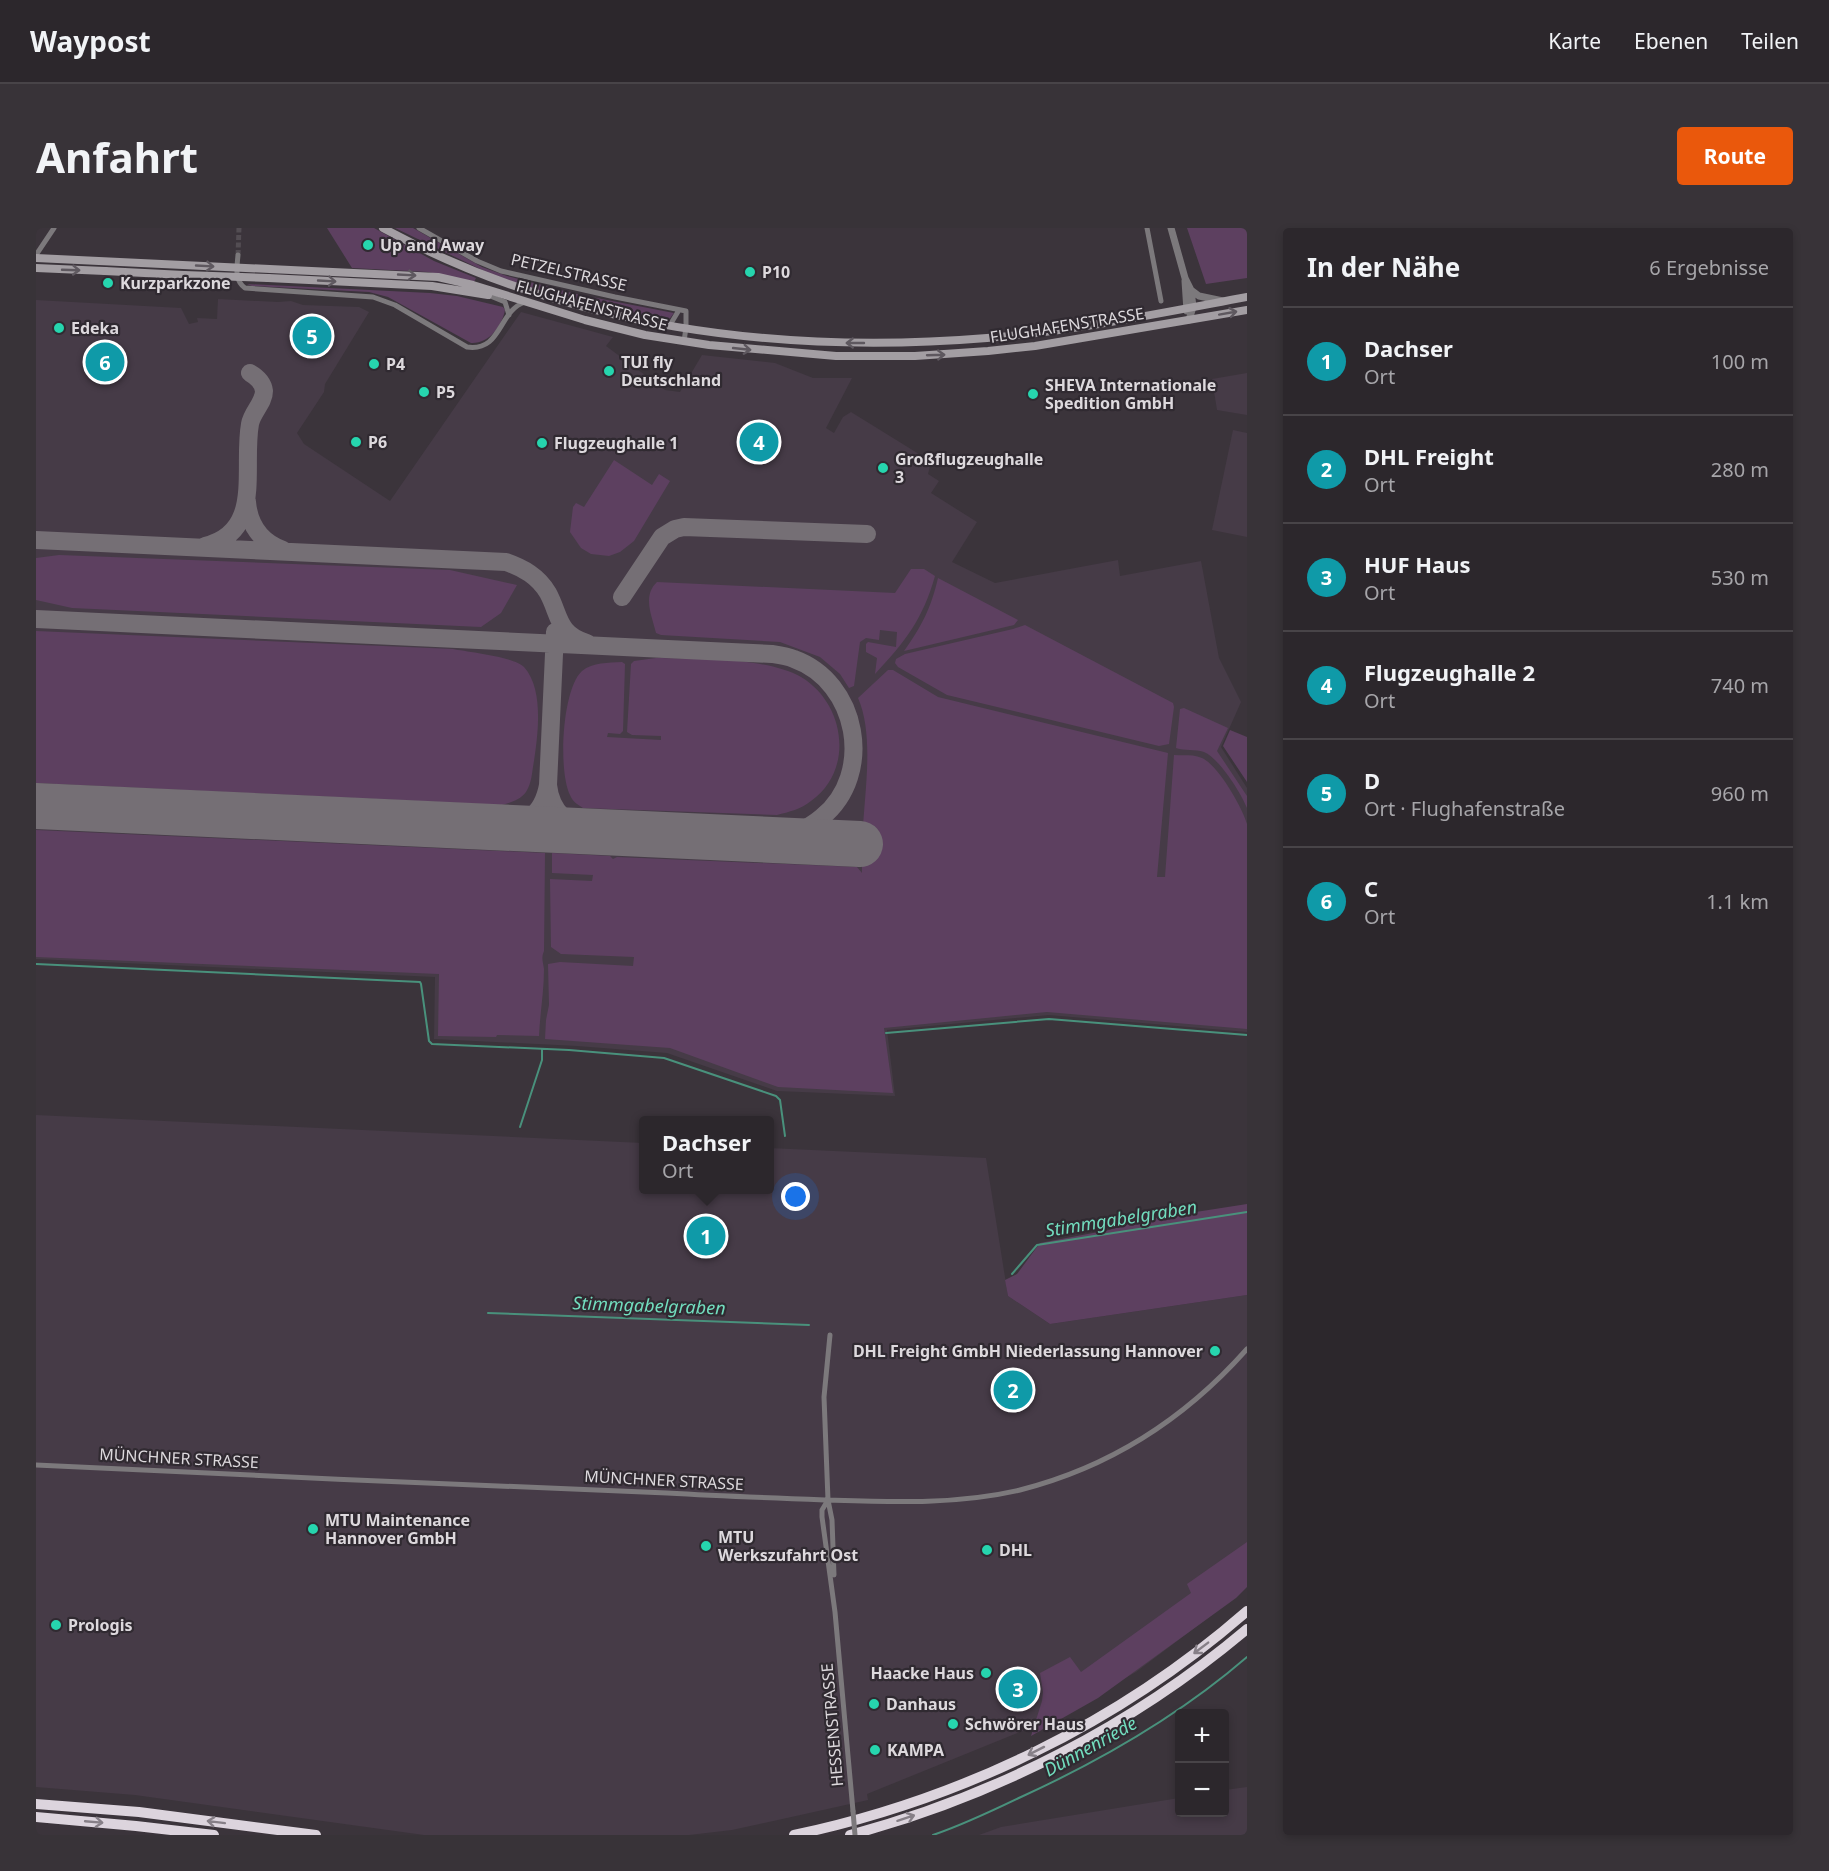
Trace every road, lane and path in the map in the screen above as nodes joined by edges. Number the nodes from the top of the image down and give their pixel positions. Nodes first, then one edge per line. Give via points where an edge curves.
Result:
1 (54, 228) edge
2 (383, 228) edge
3 (419, 228) edge
4 (1147, 228) edge
5 (1171, 228) edge
6 (238, 255) tunnel mouth
7 (36, 256) edge
8 (238, 267) junction
9 (36, 268) edge
10 (1185, 278) junction
11 (1191, 290) junction
12 (488, 295) junction
13 (507, 296) junction
14 (1247, 297) edge
15 (1161, 301) dead end
16 (1226, 301) junction
17 (527, 302) junction
18 (1190, 307) junction
19 (682, 310) junction
20 (1247, 310) edge
21 (509, 315) junction
22 (1189, 320) junction
23 (670, 325) junction
24 (686, 327) junction
25 (684, 342) junction
26 (830, 1335) dead end
27 (1247, 1349) edge
28 (36, 1465) edge
29 (828, 1500) junction
30 (1247, 1611) edge
31 (835, 1612) junction
32 (1247, 1629) edge
33 (36, 1804) edge
34 (36, 1818) edge
35 (214, 1835) edge
36 (316, 1835) edge
37 (794, 1835) edge
38 (850, 1835) edge
39 (855, 1835) edge

1 - 7 street
2 - 23 main road, FLUGHAFENSTRASSE via 504,283 577,305
3 - 19 street, PETZELSTRASSE via 501,271
4 - 15 street
5 - 10 street
6 - 8 street
7 -> 8 main road, FLUGHAFENSTRASSE
8 -> 13 main road, FLUGHAFENSTRASSE via 429,276
8 - 21 street via 239,284 245,288 373,297 395,305 467,347 490,342
9 -> 12 main road, bridge via 444,287
10 - 11 street
10 - 18 street
11 - 16 street via 1199,296
11 - 18 street
12 - 13 main road
12 - 21 street via 505,302
13 - 17 main road, FLUGHAFENSTRASSE
14 - 16 main road, FLUGHAFENSTRASSE
16 - 18 main road, FLUGHAFENSTRASSE
17 - 21 street
17 - 25 main road, FLUGHAFENSTRASSE via 585,320
18 - 22 street
18 -> 24 main road, FLUGHAFENSTRASSE via 1033,334 918,342 792,341
19 - 23 street
19 - 24 street
22 -> 20 main road, FLUGHAFENSTRASSE
25 -> 22 main road, FLUGHAFENSTRASSE via 824,355 925,355 1035,346
23 - 24 main road, FLUGHAFENSTRASSE
24 - 25 street
26 - 29 street via 824,1397
27 - 29 street, MÜNCHNER STRASSE via 1197,1400 1161,1426 1110,1456 1055,1479 947,1501
28 - 29 street, MÜNCHNER STRASSE
29 - 31 street, HESSENSTRASSE
29 - 31 street, HESSENSTRASSE via 822,1517
30 -> 37 highway via 1124,1702 1028,1755 928,1797
31 - 39 street, HESSENSTRASSE, bridge
38 -> 32 highway via 933,1810 1034,1768 1168,1691
36 -> 33 highway via 139,1812
34 -> 35 highway

